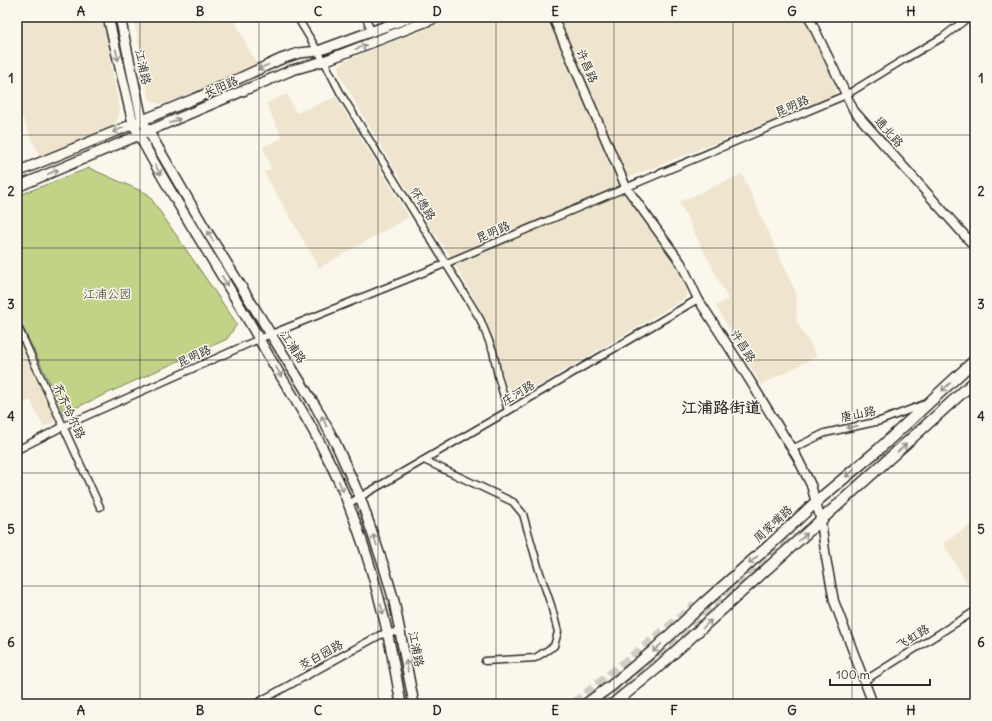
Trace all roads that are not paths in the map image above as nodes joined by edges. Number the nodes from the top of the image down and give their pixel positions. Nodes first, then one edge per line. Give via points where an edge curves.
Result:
1 (108, 17) edge
2 (120, 17) edge
3 (298, 17) edge
4 (366, 17) edge
5 (411, 17) edge
6 (438, 17) edge
7 (553, 17) edge
8 (809, 17) edge
9 (969, 17) edge
10 (371, 32) junction
11 (318, 51) junction
12 (324, 61) junction
13 (846, 95) junction
14 (138, 122) junction
15 (148, 132) junction
16 (139, 136) junction
17 (17, 172) edge
18 (17, 187) edge
19 (626, 187) junction
20 (972, 237) edge
21 (975, 247) edge
22 (447, 263) junction
23 (698, 299) junction
24 (17, 325) edge
25 (271, 334) junction
26 (259, 339) junction
27 (975, 360) edge
28 (975, 381) edge
29 (929, 402) junction
30 (508, 412) junction
31 (64, 426) junction
32 (792, 449) junction
33 (17, 450) edge
34 (424, 460) junction
35 (360, 497) junction
36 (817, 502) junction
37 (348, 504) junction
38 (100, 507) dead end
39 (821, 521) junction
40 (975, 611) edge
41 (400, 631) junction
42 (388, 633) junction
43 (485, 661) dead end
44 (864, 681) junction
45 (255, 704) edge
46 (401, 704) edge
47 (414, 704) edge
48 (586, 704) edge
49 (613, 704) edge
50 (873, 704) edge

1 -> 14 main road, 江浦路
2 - 14 main road, 江浦路
3 - 11 street, 怀德路
4 - 10 street
5 - 10 main road, 长阳路
12 -> 6 main road, 长阳路
7 - 19 street, 许昌路
8 - 13 street, 通北路
9 - 13 street, 昆明路 via 943,37
10 - 11 main road, 长阳路
11 - 12 street, 怀德路
11 -> 14 main road, 长阳路 via 299,53 281,59
15 -> 12 main road, 长阳路 via 292,70
12 - 22 street, 怀德路 via 341,94
13 - 19 street, 昆明路
13 - 20 street, 通北路 via 854,111
14 - 15 main road, 江浦路
14 - 16 main road, 江浦路
14 -> 17 main road, 长阳路
15 - 16 main road, 长阳路
25 -> 15 main road, 江浦路
18 -> 16 main road, 长阳路
16 -> 26 main road, 江浦路
19 - 22 street, 昆明路
19 - 23 street, 许昌路 via 681,263
20 - 21 street, 通北路
22 - 25 street, 昆明路
22 - 30 street, 怀德路 via 480,319 488,338
23 - 30 street, 庄河路
23 - 32 street, 许昌路
24 - 31 street, 齐齐哈尔路
25 - 26 street, 昆明路
35 -> 25 main road, 江浦路 via 316,407
26 - 31 street, 昆明路
26 -> 37 main road, 江浦路 via 312,427
27 -> 29 main road, 周家嘴路
39 -> 28 main road
29 -> 32 street, 唐山路 via 880,421 825,433
29 -> 36 main road, 周家嘴路
30 - 34 street, 庄河路
31 - 33 street, 昆明路
31 - 38 street, 齐齐哈尔路
32 - 36 street, 许昌路
34 - 35 street, 庄河路
34 - 43 street via 513,502 523,514 551,605 558,632 554,646 535,658
35 - 37 street, 庄河路
41 -> 35 main road, 江浦路 via 385,570
36 - 39 street, 许昌路
36 -> 48 main road, 周家嘴路 via 654,650
37 -> 42 main road, 江浦路 via 371,567
39 - 44 street, 许昌路 via 834,601
49 -> 39 main road via 656,669
40 - 44 street, 飞虹路
41 - 42 street, 茭白园路
47 -> 41 main road, 江浦路
42 - 45 street, 茭白园路 via 380,635
42 - 46 main road, 江浦路
44 - 50 street, 许昌路

